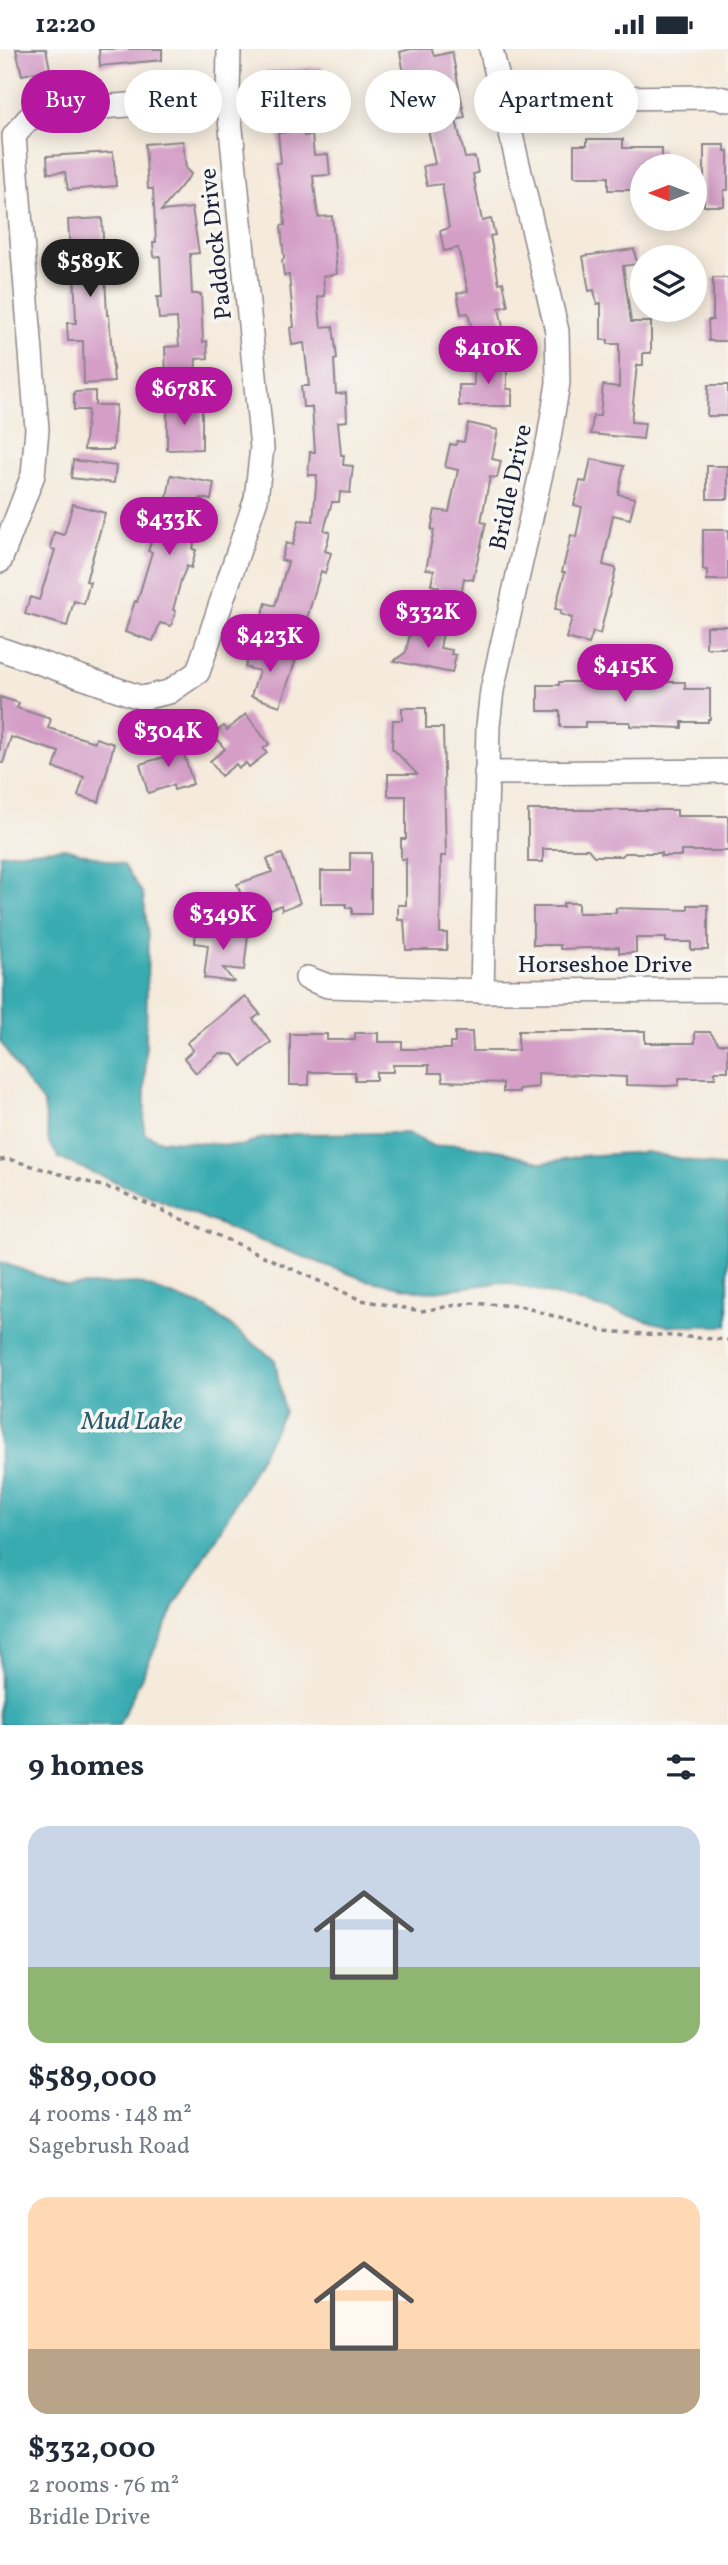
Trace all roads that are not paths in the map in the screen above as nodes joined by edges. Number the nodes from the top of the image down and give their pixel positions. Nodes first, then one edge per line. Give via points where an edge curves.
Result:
1 (229, 49) edge
2 (491, 49) edge
3 (496, 70) edge
4 (228, 98) junction
5 (638, 98) edge
6 (728, 100) edge
7 (510, 133) edge
8 (0, 561) edge
9 (0, 649) edge
10 (728, 771) edge
11 (486, 773) junction
12 (307, 978) dead end
13 (728, 990) edge
14 (482, 991) junction

1 - 4 street, Paddock Drive
2 - 3 street, Bridle Drive
4 - 8 street via 58,110 28,119 15,136 37,429 33,475
4 - 9 street, Paddock Drive via 262,448 256,499 198,672 169,692 142,698
5 - 6 street
7 - 11 street, Bridle Drive via 556,331 558,383 492,690
10 - 11 street
11 - 14 street, Horseshoe Drive
12 - 14 street, Horseshoe Drive via 328,986
13 - 14 street, Horseshoe Drive

